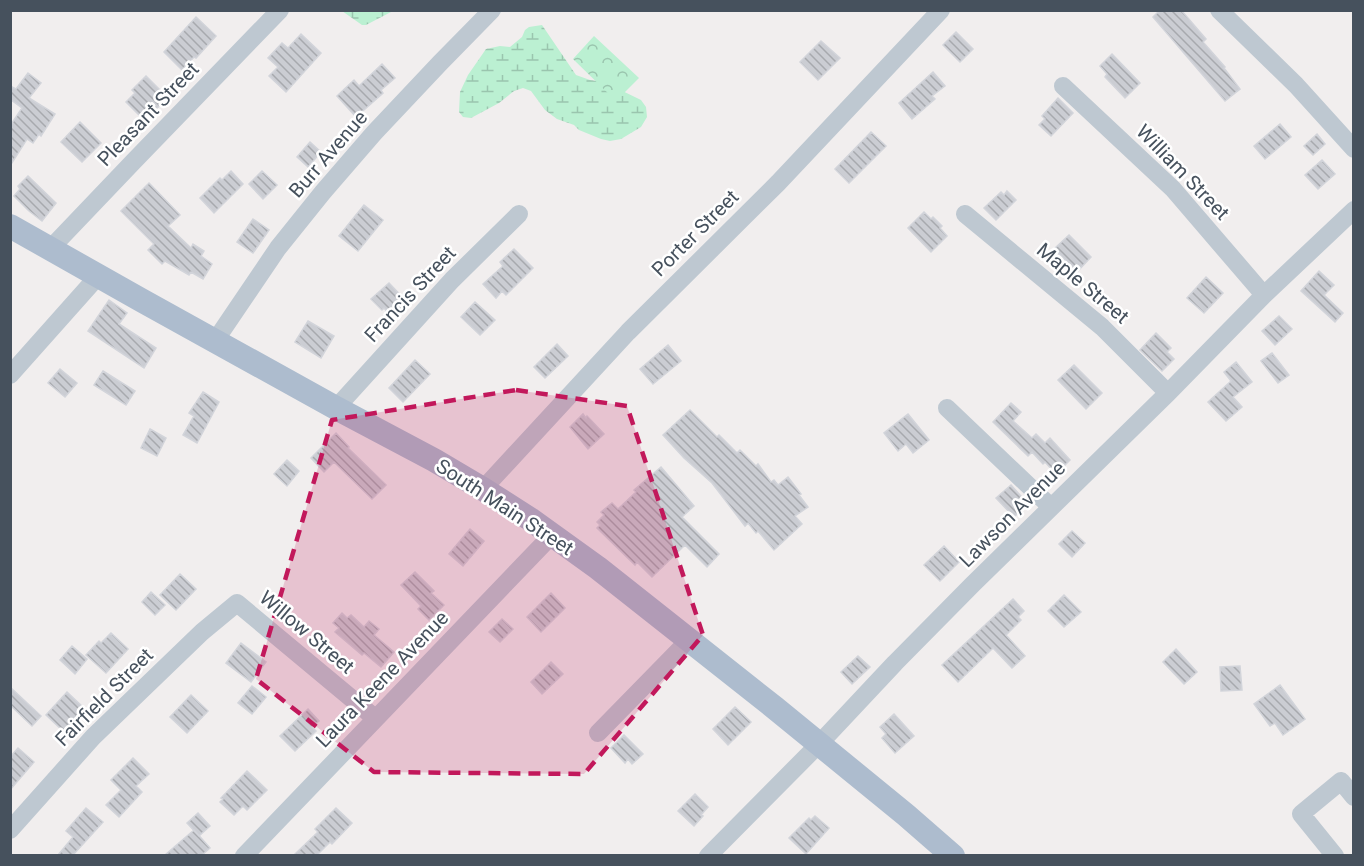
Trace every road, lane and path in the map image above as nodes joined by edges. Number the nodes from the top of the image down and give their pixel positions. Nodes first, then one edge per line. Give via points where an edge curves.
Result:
1 (280, 10) edge
2 (492, 10) edge
3 (941, 10) edge
4 (1219, 10) edge
5 (1063, 86) dead end
6 (1353, 149) edge
7 (1353, 210) edge
8 (519, 214) dead end
9 (965, 214) dead end
10 (10, 226) edge
11 (50, 249) junction
12 (97, 276) junction
13 (1264, 295) junction
14 (215, 341) junction
15 (10, 375) edge
16 (1168, 393) junction
17 (336, 408) junction
18 (947, 408) dead end
19 (483, 489) junction
20 (1051, 507) junction
21 (552, 535) junction
22 (237, 604) joint
23 (689, 640) junction
24 (375, 718) junction
25 (598, 733) dead end
26 (819, 744) junction
27 (1353, 797) edge
28 (10, 830) edge
29 (244, 855) edge
30 (708, 855) edge
31 (950, 855) edge
32 (1335, 855) edge

1 - 11 street, Pleasant Street
2 - 14 street, Burr Avenue via 323,192 256,278
3 - 19 street, Porter Street via 792,168 628,332
4 - 6 street via 1296,85
5 - 13 street, William Street via 1173,189
7 - 13 street, Lawson Avenue
8 - 17 street, Francis Street via 452,280
9 - 16 street, Maple Street via 1102,327
10 - 11 main road, South Main Street
11 - 12 main road, South Main Street
12 - 14 main road, South Main Street
12 - 15 street
13 - 16 street, Lawson Avenue
14 - 17 main road, South Main Street
16 - 20 street, Lawson Avenue
17 - 19 main road, South Main Street
18 - 20 street
19 - 21 main road, South Main Street
20 - 26 street, Lawson Avenue
21 - 23 main road, South Main Street
21 - 24 street, Laura Keene Avenue
22 - 24 street, Willow Street
22 - 28 street, Fairfield Street via 202,632 93,736
23 - 25 street
23 - 26 main road, South Main Street
24 - 29 street, Laura Keene Avenue
26 - 30 street, Lawson Avenue
26 - 31 main road, South Main Street
27 - 32 street via 1341,781 1301,814

